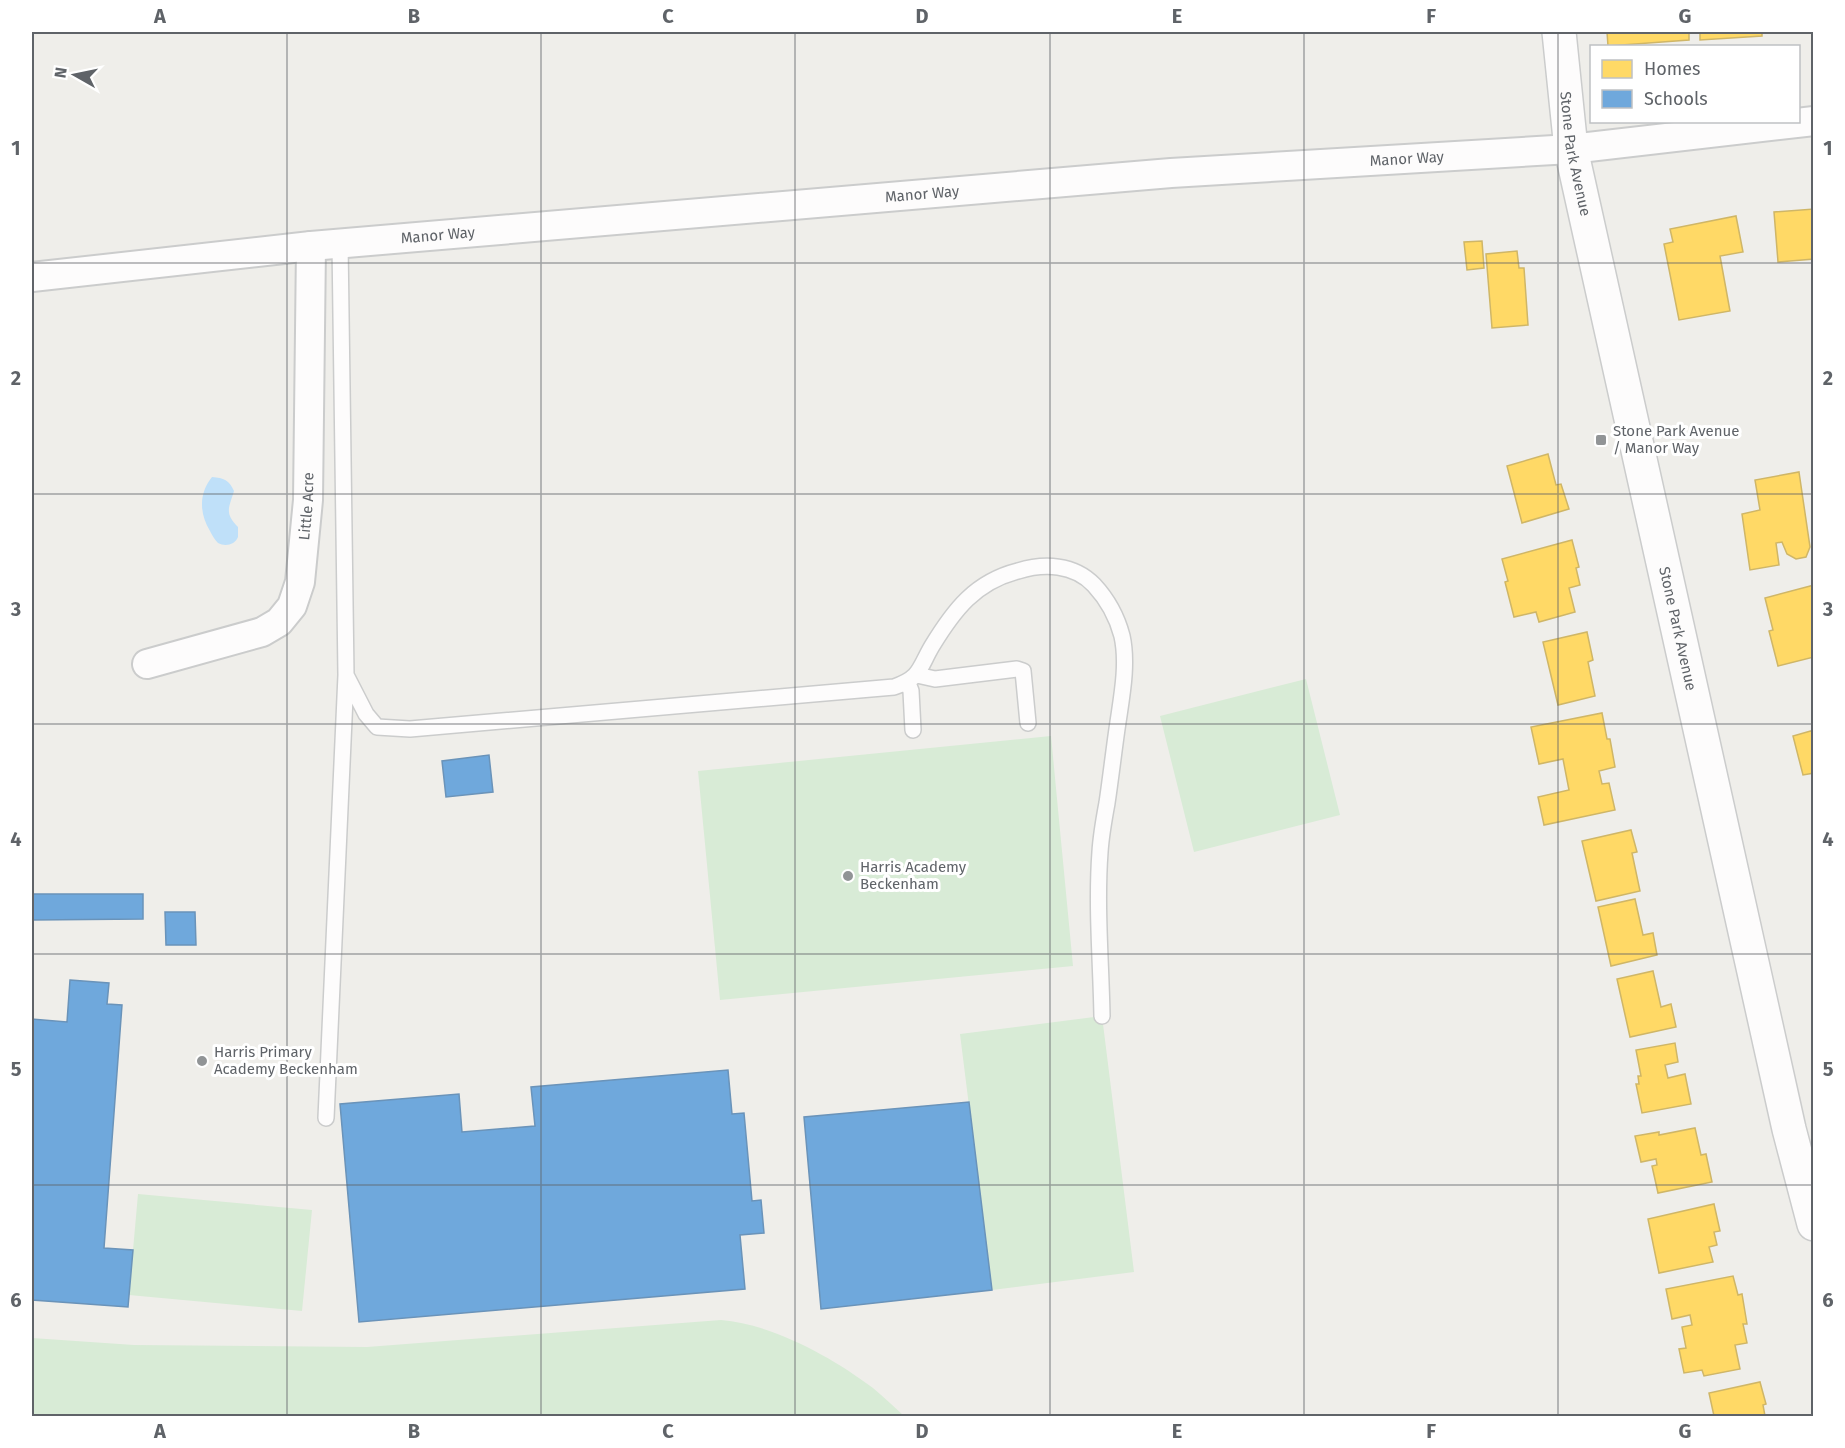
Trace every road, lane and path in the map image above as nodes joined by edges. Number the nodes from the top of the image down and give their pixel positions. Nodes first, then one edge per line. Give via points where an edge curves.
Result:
1 (1559, 32) edge
2 (1797, 123) edge
3 (1571, 149) junction
4 (340, 243) junction
5 (311, 246) junction
6 (32, 277) edge
7 (147, 664) dead end
8 (346, 675) junction
9 (912, 679) junction
10 (1028, 723) dead end
11 (913, 730) dead end
12 (1102, 1016) dead end
13 (326, 1118) dead end
14 (1814, 1224) edge

1 - 3 street, Stone Park Avenue
2 - 3 street, Manor Way
3 - 4 street, Manor Way via 1159,174
3 - 14 street, Stone Park Avenue via 1789,1129
4 - 5 street, Manor Way
4 - 8 lane
5 - 6 street, Manor Way
5 - 7 street, Little Acre via 308,500 300,582 292,606 279,622 262,632
8 - 9 lane via 377,727 410,729 894,687
8 - 13 lane
9 - 10 lane via 1017,669 1023,672
9 - 11 lane
9 - 12 lane via 969,595 991,580 1017,571 1043,566 1075,571 1101,592 1116,618 1124,661 1100,850

